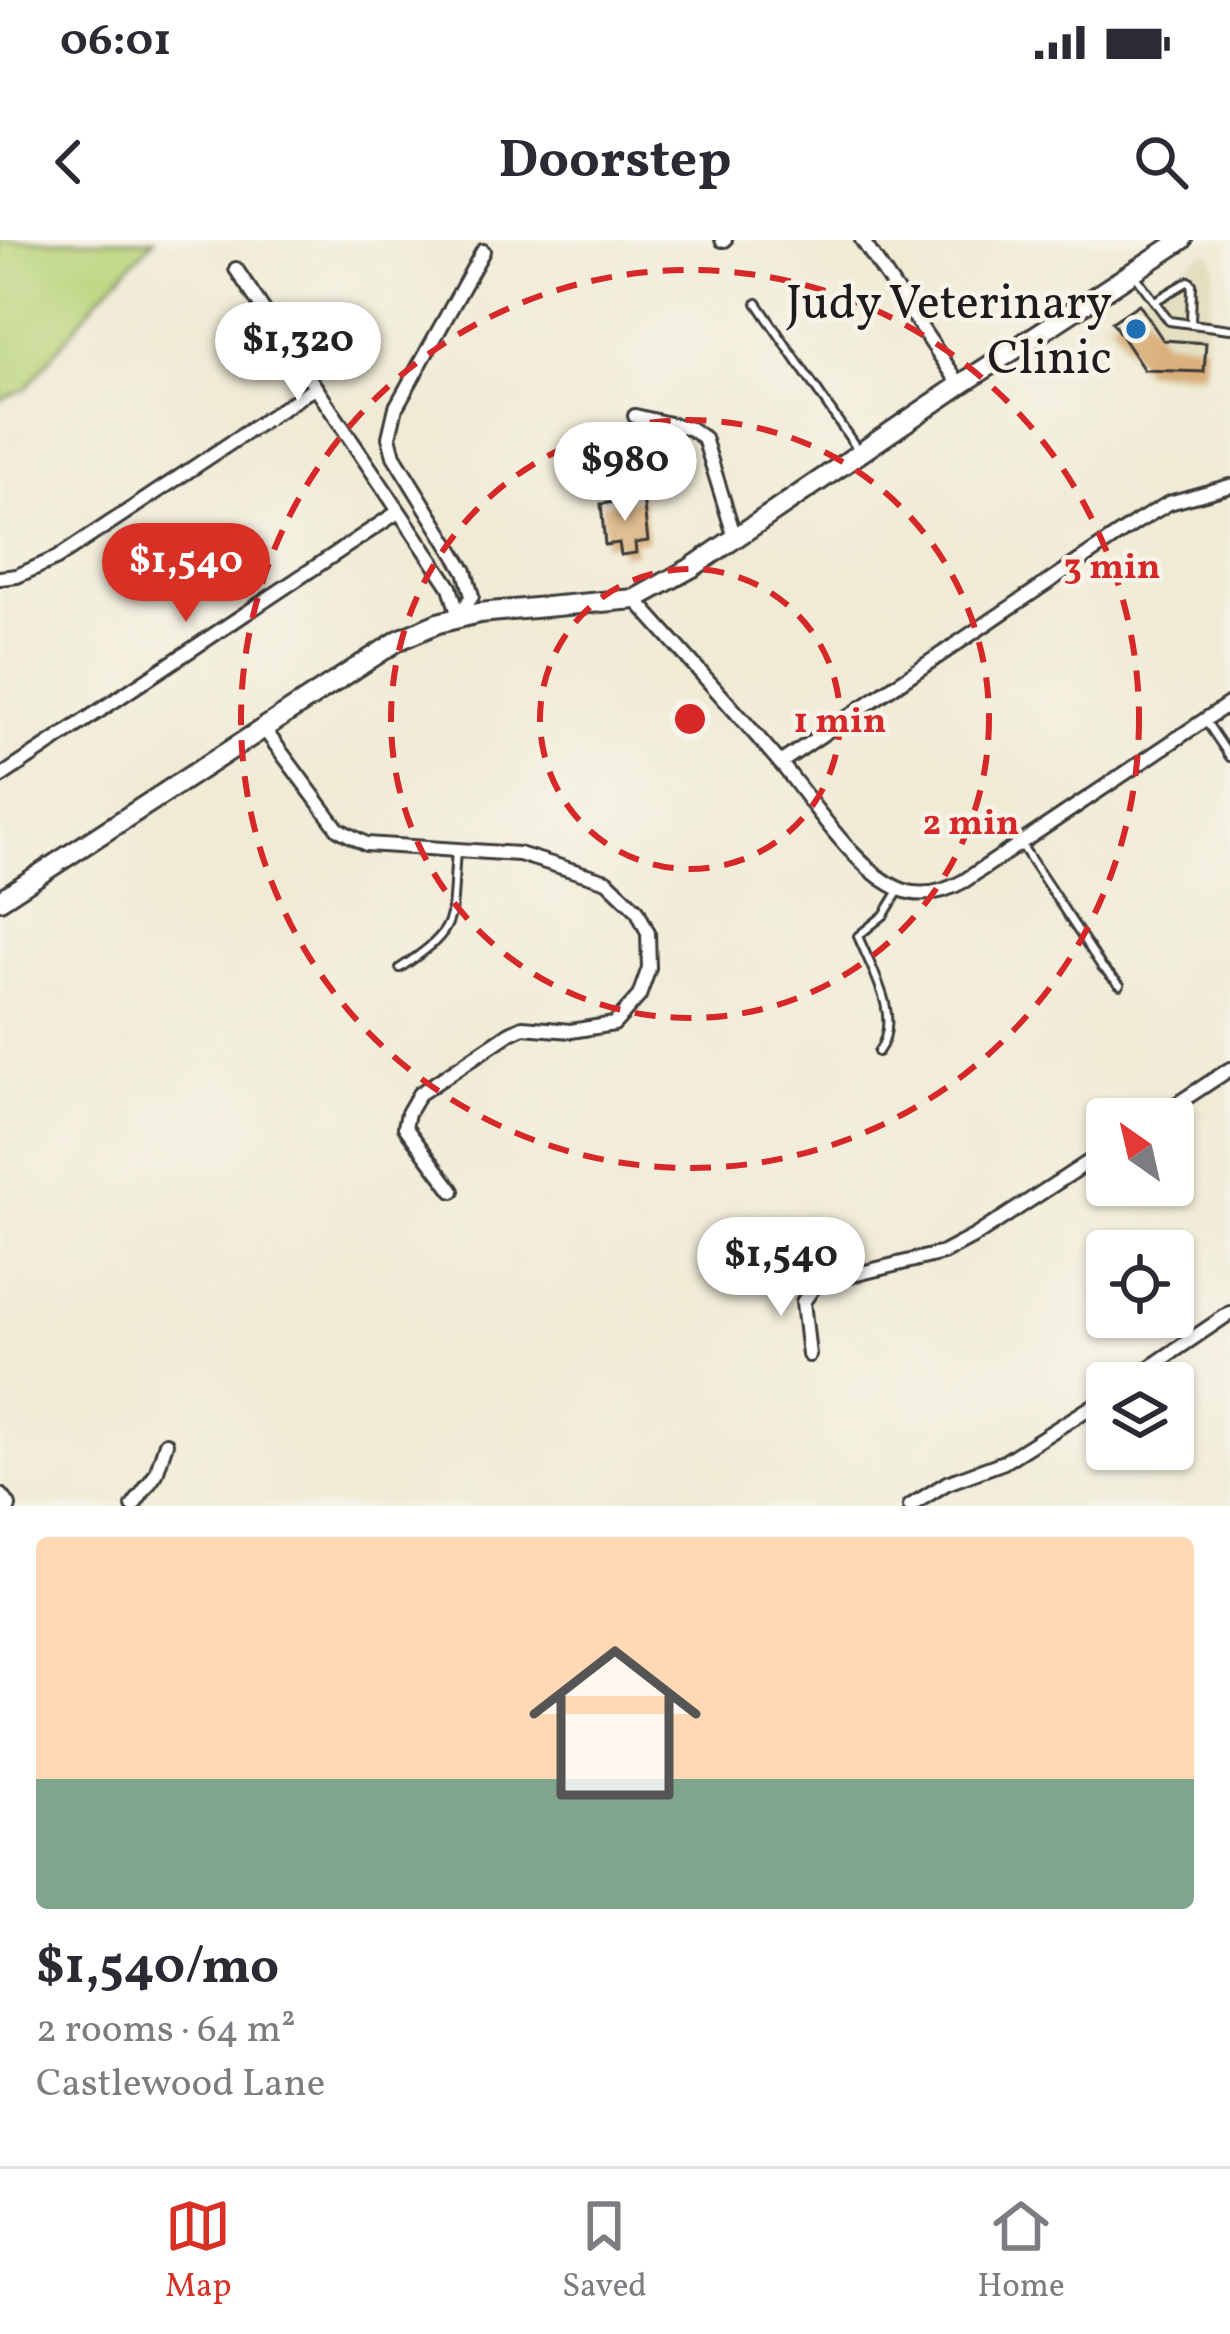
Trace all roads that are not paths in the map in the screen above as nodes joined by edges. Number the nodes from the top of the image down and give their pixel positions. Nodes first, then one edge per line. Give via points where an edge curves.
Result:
1 (864, 240) edge
2 (1182, 240) edge
3 (483, 251) dead end
4 (236, 269) dead end
5 (1133, 272) junction
6 (1155, 301) junction
7 (757, 303) dead end
8 (1191, 324) junction
9 (1230, 329) edge
10 (960, 385) junction
11 (315, 387) junction
12 (635, 416) dead end
13 (860, 453) junction
14 (1230, 486) edge
15 (398, 512) junction
16 (735, 538) junction
17 (0, 578) edge
18 (634, 599) junction
19 (459, 617) junction
20 (1230, 703) edge
21 (1205, 720) junction
22 (264, 729) junction
23 (1230, 757) edge
24 (780, 763) junction
25 (0, 777) edge
26 (1020, 843) junction
27 (456, 851) junction
28 (905, 891) junction
29 (0, 900) edge
30 (400, 968) dead end
31 (1120, 985) dead end
32 (878, 1052) dead end
33 (1230, 1069) edge
34 (1186, 1098) edge
35 (1086, 1164) edge
36 (453, 1192) dead end
37 (1230, 1313) edge
38 (809, 1355) dead end
39 (1158, 1362) edge
40 (1086, 1410) edge
41 (166, 1444) dead end
42 (0, 1498) edge
43 (6, 1506) edge
44 (133, 1506) edge
45 (910, 1506) edge

1 - 10 street
2 - 5 street
3 - 19 street via 396,406 389,437 465,571 472,596
4 - 11 street
5 - 6 lane
5 - 10 street
6 - 8 lane via 1169,321
6 - 8 lane via 1189,280
7 - 13 lane
8 - 9 lane
10 - 13 street
11 - 15 street
11 - 17 street via 57,559
12 - 16 street via 704,438
13 - 16 street
14 - 24 street via 1168,503 1137,522
15 - 19 street via 450,587
15 - 25 street
16 - 18 street
18 - 19 street
18 - 24 street
19 - 22 street via 398,640
20 - 21 street
21 - 23 lane
21 - 26 street
22 - 27 street via 338,829 366,844
22 - 29 street
24 - 28 street via 845,842
26 - 28 street via 949,889
26 - 31 lane
27 - 30 lane via 445,934
27 - 36 street via 519,854 607,881 638,910 649,968 639,996 614,1024 523,1027 419,1094 405,1127
28 - 32 lane via 858,936 883,997 887,1040
33 - 34 street
35 - 38 street via 943,1252 826,1279 803,1302
37 - 39 street
40 - 45 street via 1012,1458
41 - 44 street
42 - 43 street

